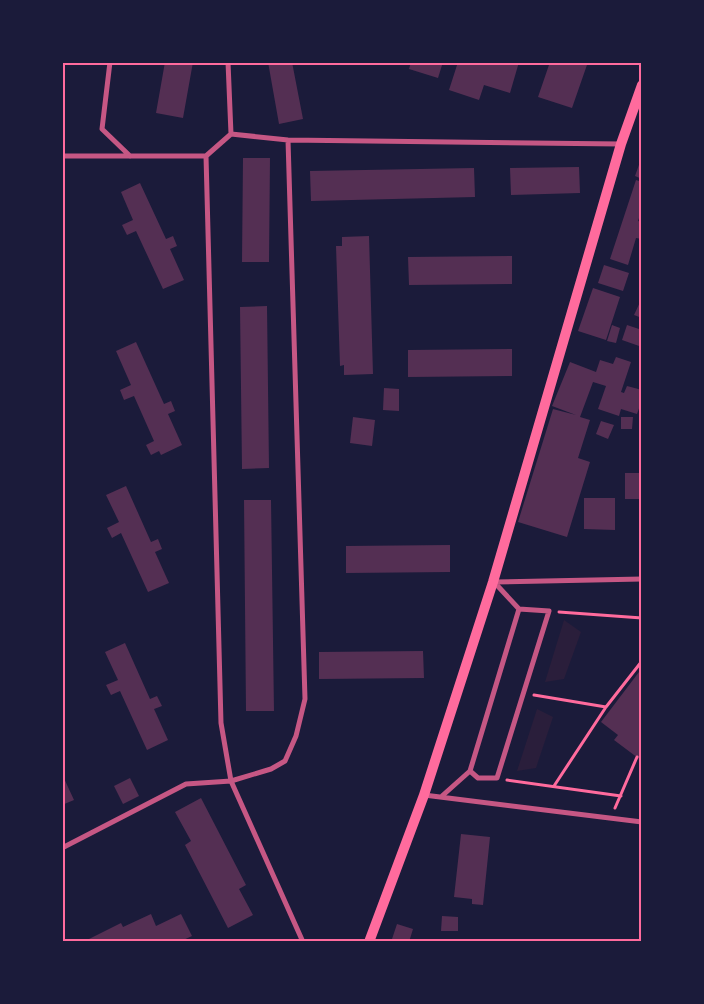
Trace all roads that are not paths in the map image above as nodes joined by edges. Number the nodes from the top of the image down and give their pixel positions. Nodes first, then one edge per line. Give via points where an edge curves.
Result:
1 (110, 62) edge
2 (228, 62) edge
3 (642, 84) edge
4 (231, 134) junction
5 (288, 140) junction
6 (621, 144) junction
7 (62, 156) edge
8 (130, 156) junction
9 (206, 156) junction
10 (642, 579) edge
11 (493, 582) junction
12 (520, 609) junction
13 (470, 771) junction
14 (231, 780) junction
15 (424, 795) junction
16 (442, 796) junction
17 (642, 822) edge
18 (62, 848) edge
19 (300, 941) edge
20 (369, 942) edge

1 - 8 street via 102,129
2 - 4 street
3 - 6 main road
4 - 5 street
4 - 9 street
5 - 6 street
5 - 14 street via 304,699 296,736 285,761 271,769
6 - 11 main road
7 - 8 street
8 - 9 street
9 - 14 street via 221,724
10 - 11 street
11 - 12 street
11 - 15 main road
12 - 13 street
12 - 13 street via 549,611 497,778 478,778
13 - 16 street
14 - 18 street via 186,784
14 - 19 street
15 - 16 street
15 - 20 main road
16 - 17 street

